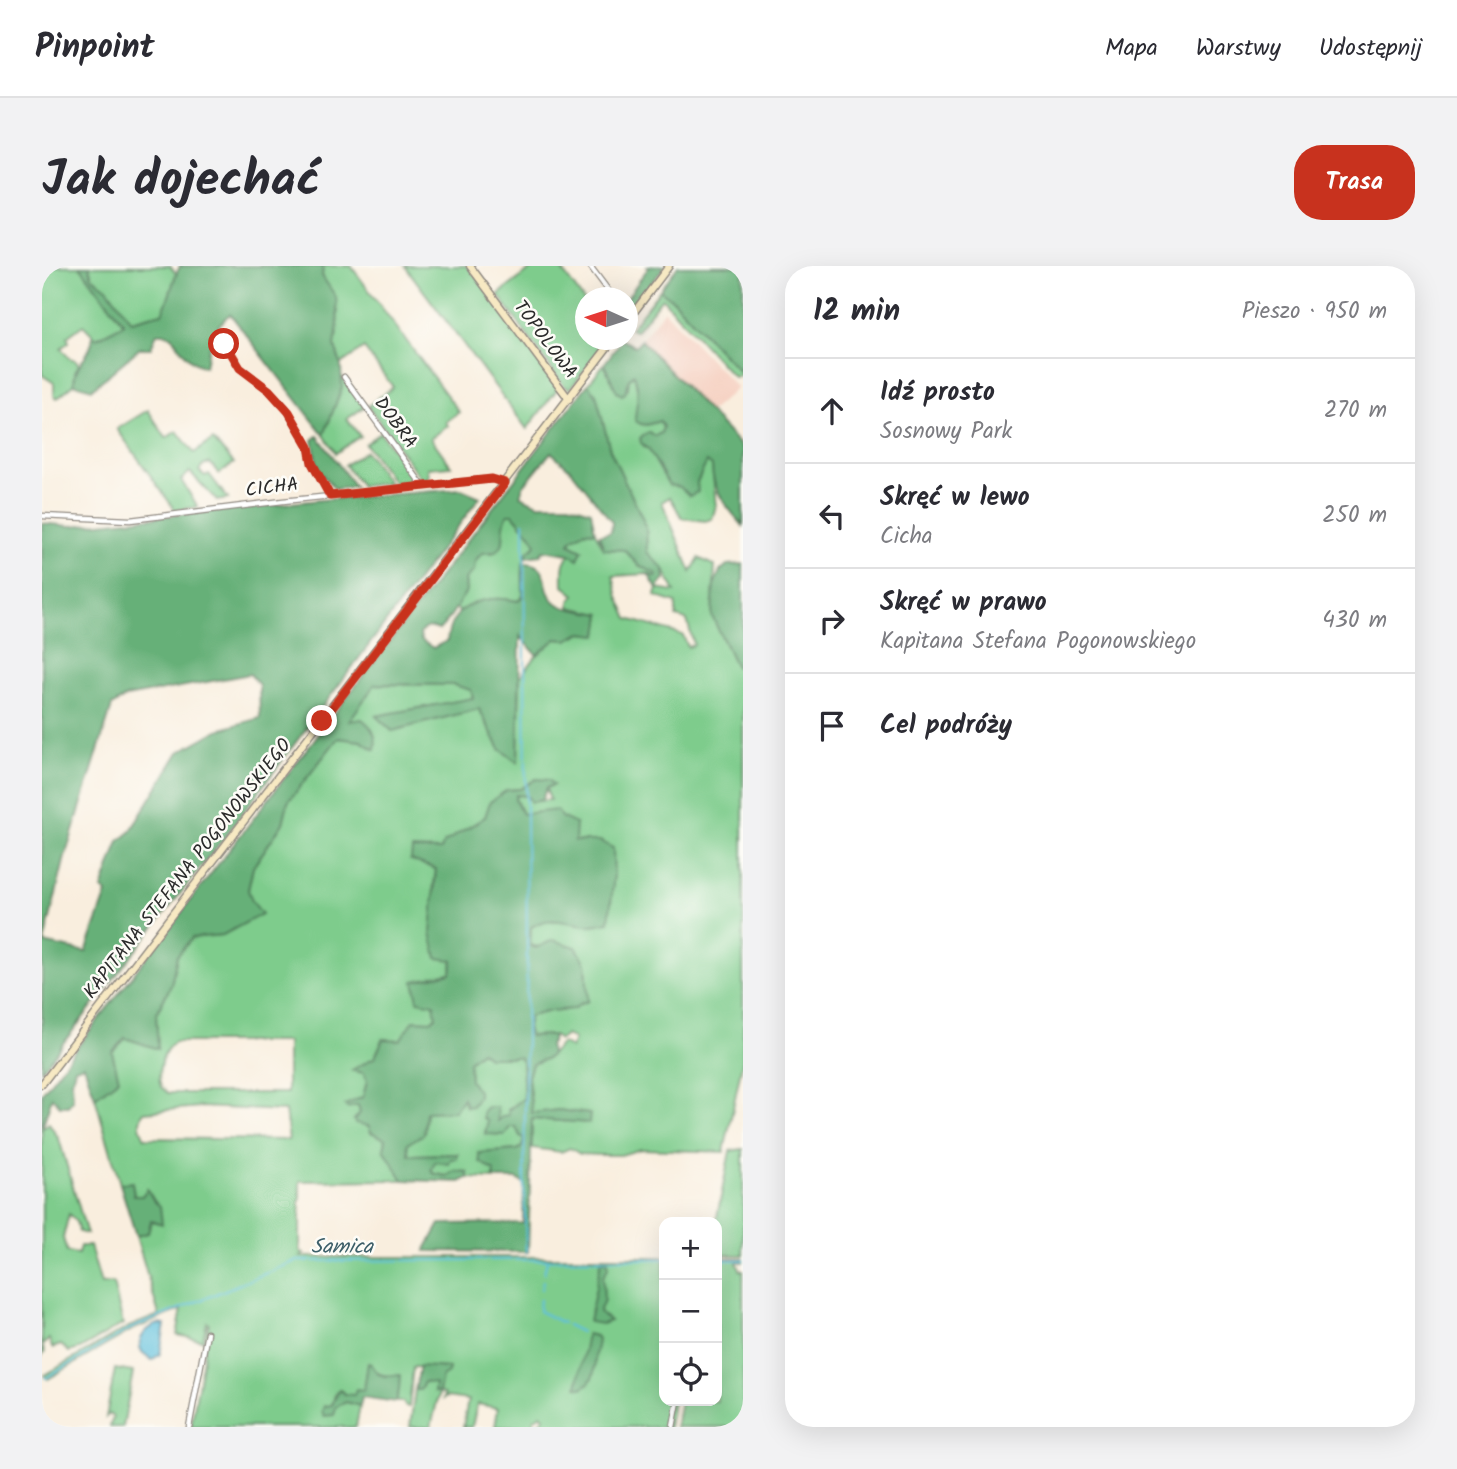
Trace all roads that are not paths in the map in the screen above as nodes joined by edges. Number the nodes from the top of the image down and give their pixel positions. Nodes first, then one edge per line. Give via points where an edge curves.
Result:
1 (470, 266) edge
2 (590, 266) edge
3 (669, 266) edge
4 (606, 287) edge
5 (638, 305) edge
6 (215, 338) dead end
7 (606, 350) edge
8 (344, 377) dead end
9 (569, 399) junction
10 (505, 483) junction
11 (424, 486) junction
12 (330, 496) junction
13 (42, 516) edge
14 (42, 1084) edge
15 (207, 1333) dead end
16 (677, 1406) edge
17 (189, 1427) edge
18 (673, 1427) edge

1 - 9 main road, TOPOLOWA
2 - 4 street
3 - 5 main road
6 - 12 street via 228,348 240,368 286,408
7 - 9 main road, KAPITANA STEFANA POGONOWSKIEGO
8 - 11 street, DOBRA
9 - 10 main road, KAPITANA STEFANA POGONOWSKIEGO
10 - 11 street, CICHA via 492,479
10 - 14 main road, KAPITANA STEFANA POGONOWSKIEGO
11 - 12 street, CICHA
12 - 13 street, CICHA via 130,520
15 - 17 street
16 - 18 street

